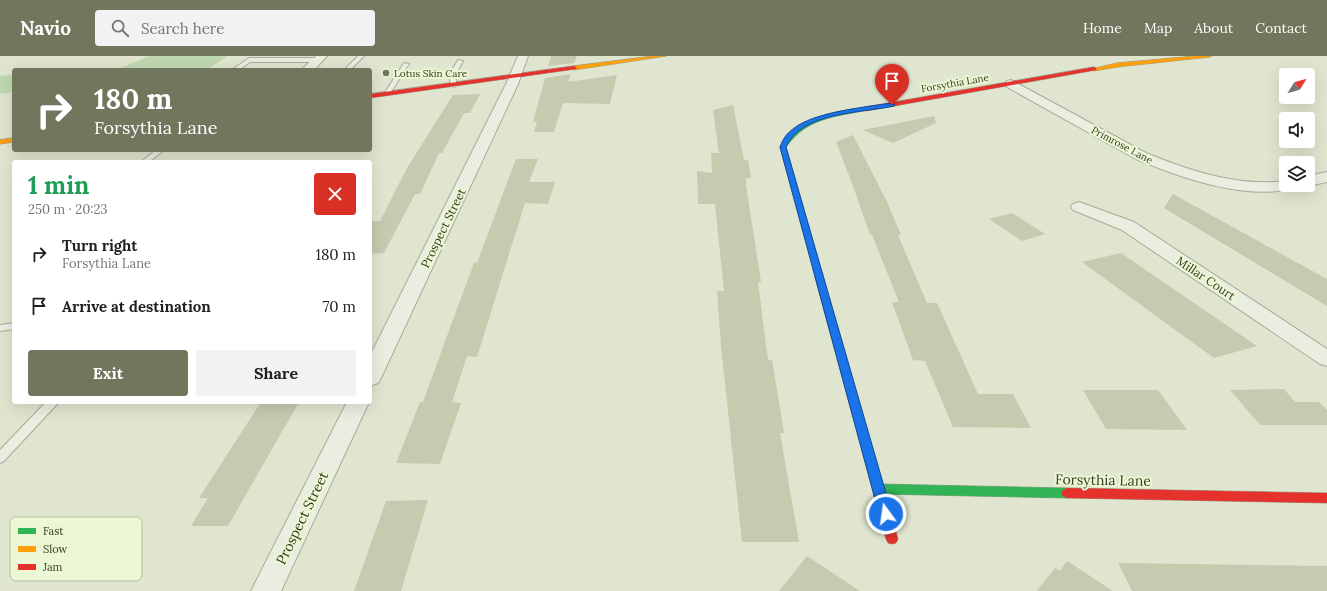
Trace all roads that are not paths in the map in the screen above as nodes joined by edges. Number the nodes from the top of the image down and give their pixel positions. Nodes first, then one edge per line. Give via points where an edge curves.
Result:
1 (361, 56) edge
2 (523, 56) edge
3 (664, 56) edge
4 (1210, 56) edge
5 (319, 58) edge
6 (460, 61) dead end
7 (406, 64) dead end
8 (238, 68) edge
9 (309, 68) edge
10 (349, 68) edge
11 (514, 78) junction
12 (1011, 84) junction
13 (454, 85) junction
14 (387, 94) junction
15 (372, 96) edge
16 (12, 140) edge
17 (0, 142) edge
18 (158, 152) edge
19 (148, 160) edge
20 (1327, 177) edge
21 (1315, 180) edge
22 (1279, 187) edge
23 (1079, 207) dead end
24 (12, 326) edge
25 (0, 328) edge
26 (1327, 359) edge
27 (372, 374) edge
28 (51, 404) edge
29 (357, 404) edge
30 (0, 458) edge
31 (879, 489) junction
32 (1327, 498) edge
33 (892, 539) dead end
34 (266, 591) edge

1 - 10 lane
2 - 11 street, Prospect Street
3 - 11 street
4 - 12 street, Forsythia Lane via 1116,65
5 - 8 lane via 249,60
5 - 9 street
6 - 13 lane via 452,76
7 - 14 lane
11 - 13 street
11 - 27 street, Prospect Street
12 - 22 street, Primrose Lane via 1160,164 1232,183
12 - 31 street, Forsythia Lane via 821,118 796,129 787,138 783,147
13 - 14 street
14 - 15 street
16 - 17 street
18 - 19 lane
20 - 21 street
23 - 26 street, Millar Court via 1128,226
24 - 25 lane
28 - 30 lane
29 - 34 street, Prospect Street
31 - 32 street, Forsythia Lane
31 - 33 street, Forsythia Lane

